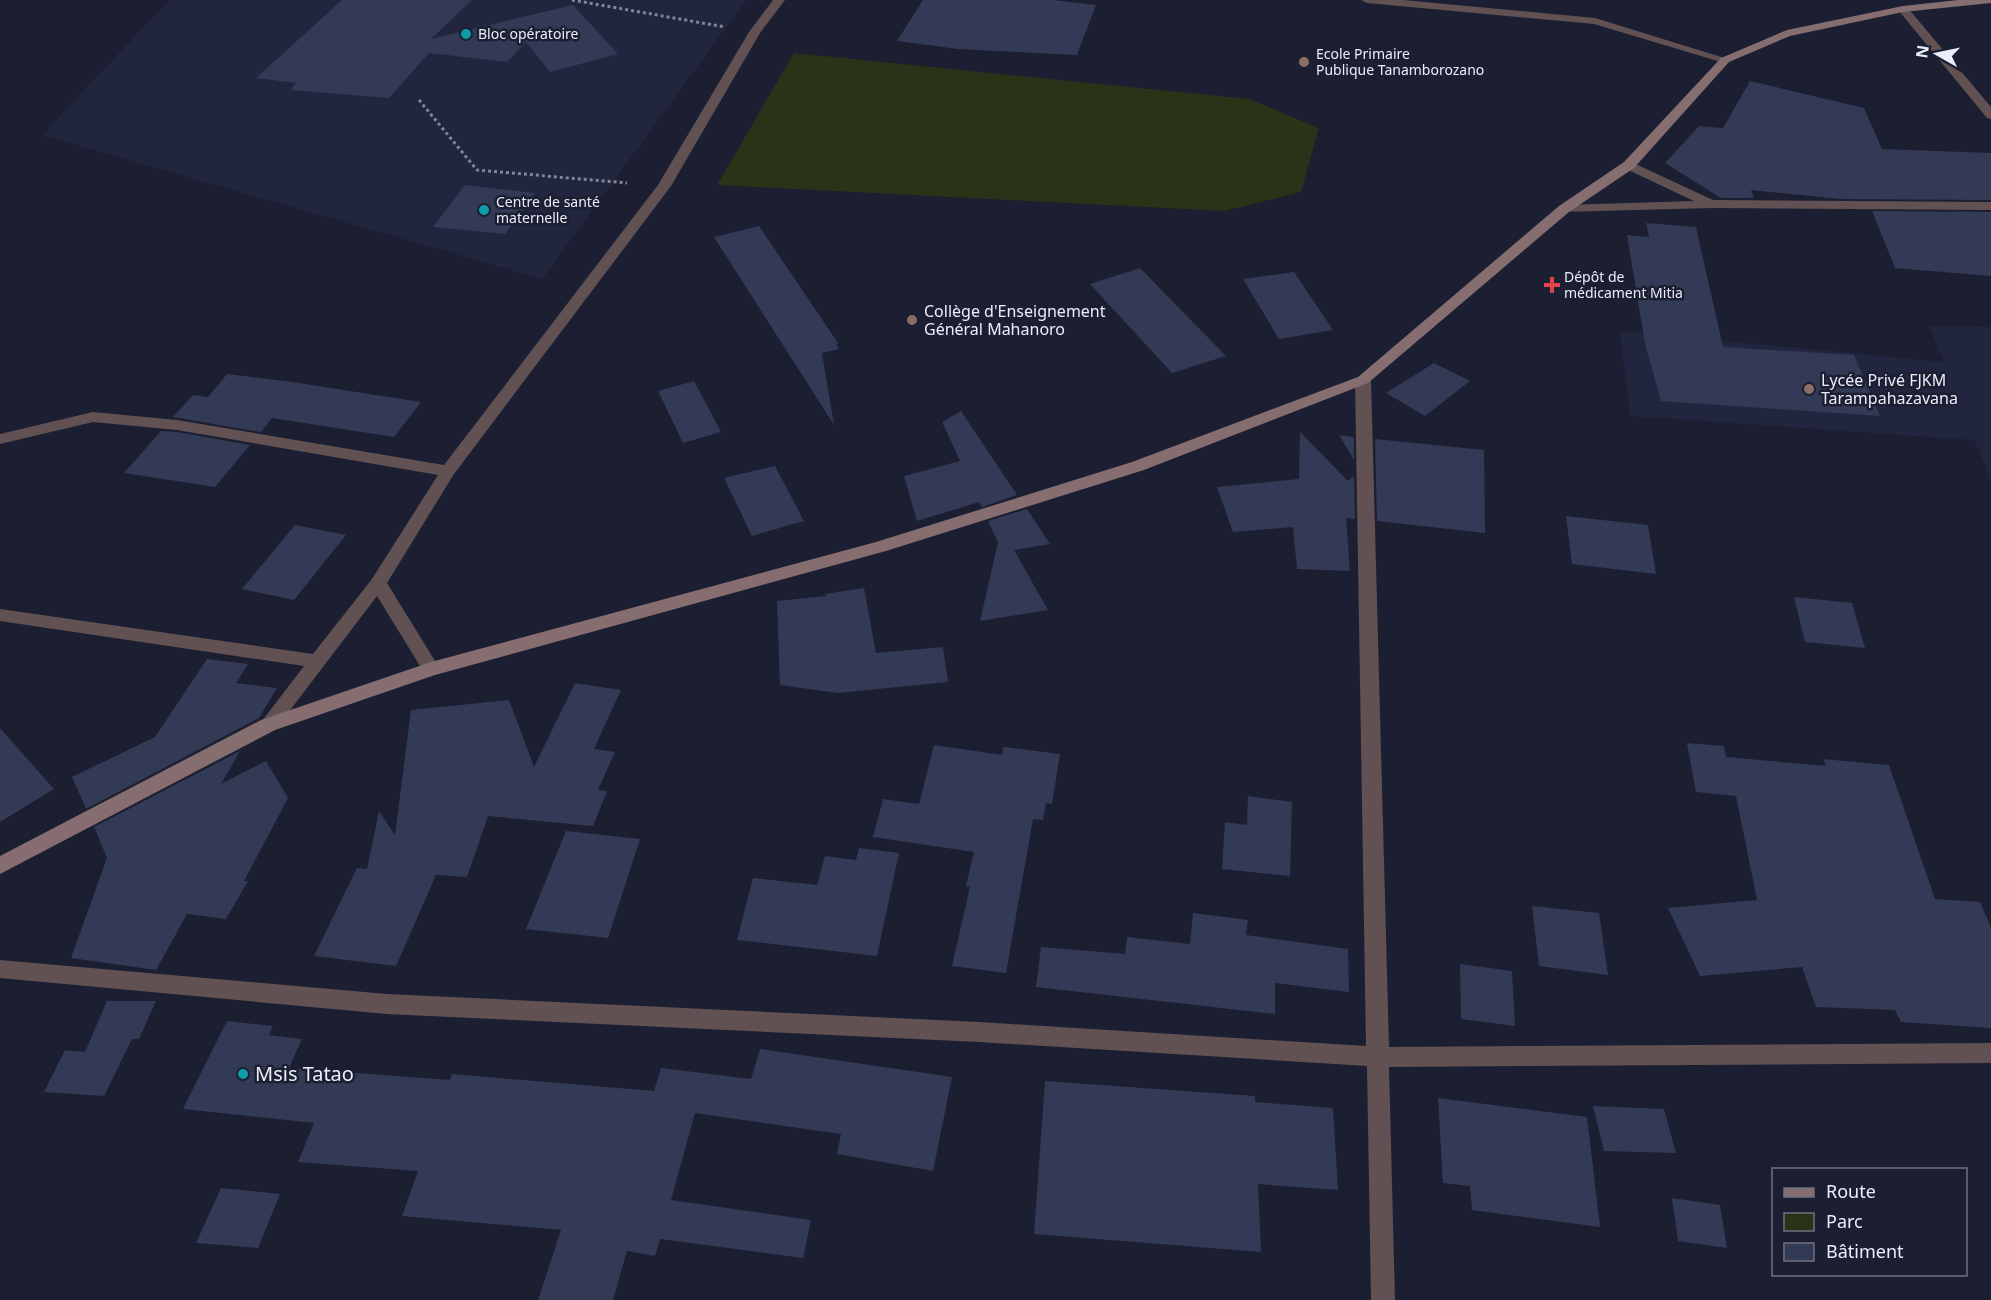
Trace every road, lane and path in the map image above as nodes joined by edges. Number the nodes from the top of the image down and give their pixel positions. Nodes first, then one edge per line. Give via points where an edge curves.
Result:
1 (572, 0) edge
2 (779, 0) edge
3 (1367, 0) edge
4 (1991, 0) edge
5 (1903, 9) junction
6 (755, 32) junction
7 (1725, 60) junction
8 (419, 100) dead end
9 (1991, 115) edge
10 (1629, 165) junction
11 (664, 186) junction
12 (1713, 204) junction
13 (1991, 206) edge
14 (1564, 209) junction
15 (1363, 380) junction
16 (0, 439) edge
17 (448, 471) junction
18 (378, 583) junction
19 (0, 615) edge
20 (316, 661) junction
21 (431, 669) junction
22 (268, 725) junction
23 (0, 866) edge
24 (0, 969) edge
25 (1991, 1053) edge
26 (1377, 1057) junction
27 (1383, 1300) edge

1 - 6 path
2 - 6 street
3 - 7 street via 1595,21
4 - 5 street
5 - 7 street via 1787,33
5 - 9 street
6 - 11 street
7 - 10 street
8 - 11 path via 477,170
10 - 12 street
10 - 14 street
11 - 17 street
12 - 13 street
12 - 14 street
14 - 15 street
15 - 21 street via 1138,466 925,533
15 - 26 street
16 - 17 street via 93,417 177,425
17 - 18 street
18 - 20 street
18 - 21 street
19 - 20 street
20 - 22 street
21 - 22 street
22 - 23 street
24 - 26 street via 387,1004 991,1033
25 - 26 street
26 - 27 street

